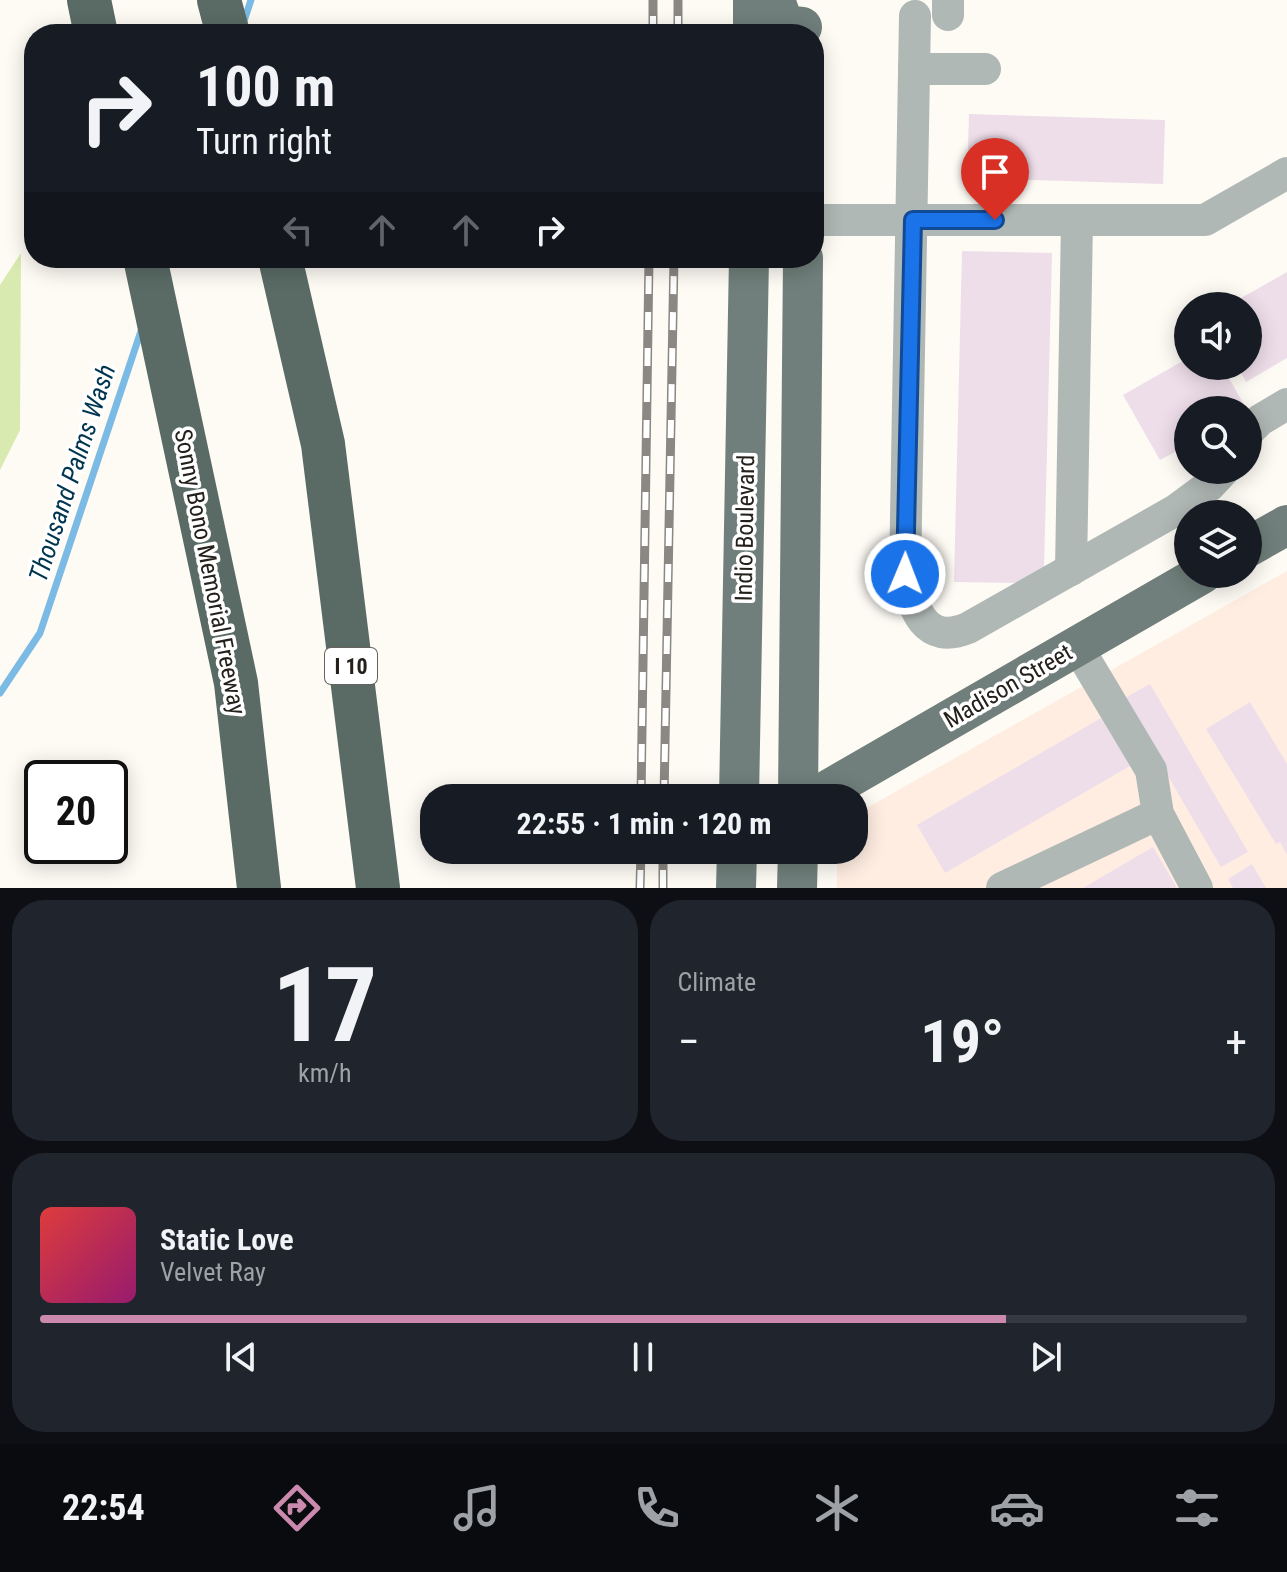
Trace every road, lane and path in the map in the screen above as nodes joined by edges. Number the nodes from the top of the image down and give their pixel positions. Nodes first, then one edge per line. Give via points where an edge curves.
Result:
1 (89, 0) edge
2 (219, 0) edge
3 (753, 0) edge
4 (915, 16) dead end
5 (94, 24) edge
6 (225, 24) edge
7 (753, 24) edge
8 (914, 69) junction
9 (985, 69) dead end
10 (1287, 173) edge
11 (824, 220) edge
12 (913, 220) junction
13 (1077, 220) junction
14 (147, 268) edge
15 (282, 268) edge
16 (749, 268) edge
17 (803, 268) edge
18 (1287, 404) edge
19 (1262, 419) edge
20 (1211, 484) edge
21 (1287, 525) edge
22 (1262, 539) edge
23 (1071, 570) junction
24 (1178, 588) edge
25 (1077, 646) junction
26 (739, 784) edge
27 (798, 784) edge
28 (838, 784) edge
29 (1158, 814) junction
30 (737, 864) edge
31 (798, 864) edge
32 (259, 888) edge
33 (378, 888) edge
34 (736, 888) edge
35 (797, 888) edge
36 (1002, 888) edge
37 (1197, 888) edge

1 - 5 highway
2 - 6 highway
3 - 7 main road
4 - 8 lane
8 - 9 lane
8 - 12 lane
10 - 13 lane via 1205,220
11 - 12 lane
12 - 13 lane
12 - 23 lane via 905,574 913,606 930,628 956,633
13 - 23 lane
14 - 32 highway, Sonny Bono Memorial Freeway via 236,683
15 - 33 highway, I 10 via 323,444
16 - 26 main road, Indio Boulevard
17 - 27 main road
18 - 19 lane
20 - 23 lane
21 - 22 main road
24 - 25 main road, Madison Street
25 - 28 main road, Madison Street
25 - 29 lane via 1151,770
29 - 36 lane
29 - 37 lane
30 - 34 main road
31 - 35 main road

